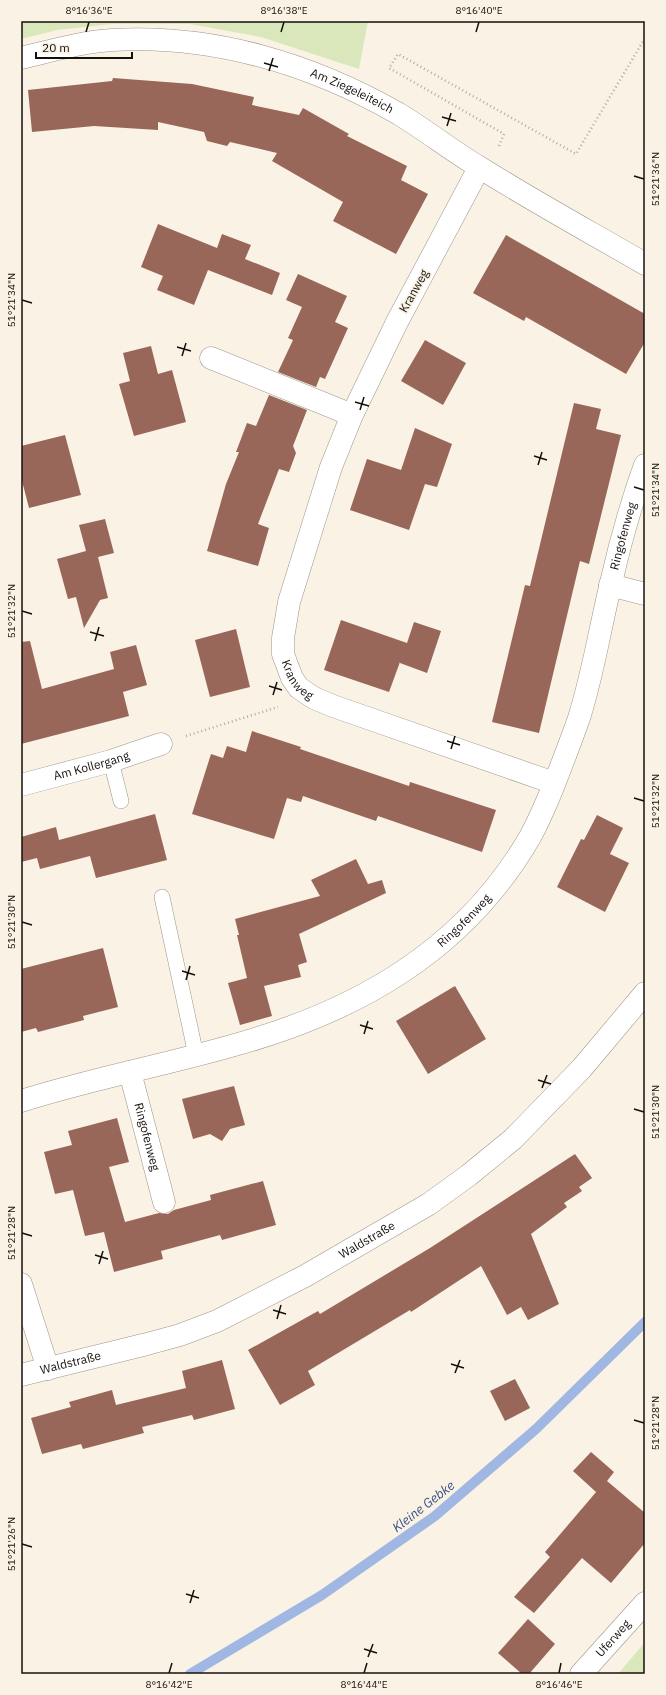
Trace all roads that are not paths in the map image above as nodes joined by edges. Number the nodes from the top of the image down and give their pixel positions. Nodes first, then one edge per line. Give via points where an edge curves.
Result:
1 (21, 58) edge
2 (483, 170) junction
3 (645, 264) edge
4 (212, 358) dead end
5 (352, 415) junction
6 (645, 465) edge
7 (610, 585) junction
8 (645, 594) edge
9 (161, 744) road end
10 (112, 761) junction
11 (554, 783) junction
12 (21, 785) edge
13 (121, 801) dead end
14 (162, 897) dead end
15 (645, 993) edge
16 (196, 1056) junction
17 (130, 1072) junction
18 (21, 1101) edge
19 (164, 1202) dead end
20 (21, 1284) edge
21 (48, 1369) junction
22 (21, 1375) edge
23 (645, 1602) edge
24 (581, 1674) edge

1 - 2 street, Am Ziegeleiteich via 111,40 186,42 262,55 298,66 366,97 400,115
2 - 3 street, Am Ziegeleiteich
2 - 5 street, Kranweg via 397,322
4 - 5 street
5 - 11 street, Kranweg via 331,467 289,602 283,654 292,678 299,688 333,706
6 - 7 street, Ringofenweg via 633,498
7 - 8 street, Ringofenweg
7 - 11 street, Ringofenweg via 589,684 567,753
9 - 10 street, Am Kollergang
10 - 12 street, Am Kollergang
10 - 13 lane
11 - 16 street, Ringofenweg via 531,835 506,873 464,923 430,952 392,979 323,1015 294,1027
14 - 16 lane
15 - 21 street, Waldstraße via 582,1068 514,1138 429,1204 305,1276 217,1321 153,1342
16 - 17 street, Ringofenweg
17 - 18 street, Ringofenweg
17 - 19 street, Ringofenweg
20 - 21 street
21 - 22 street, Waldstraße
23 - 24 street, Uferweg

